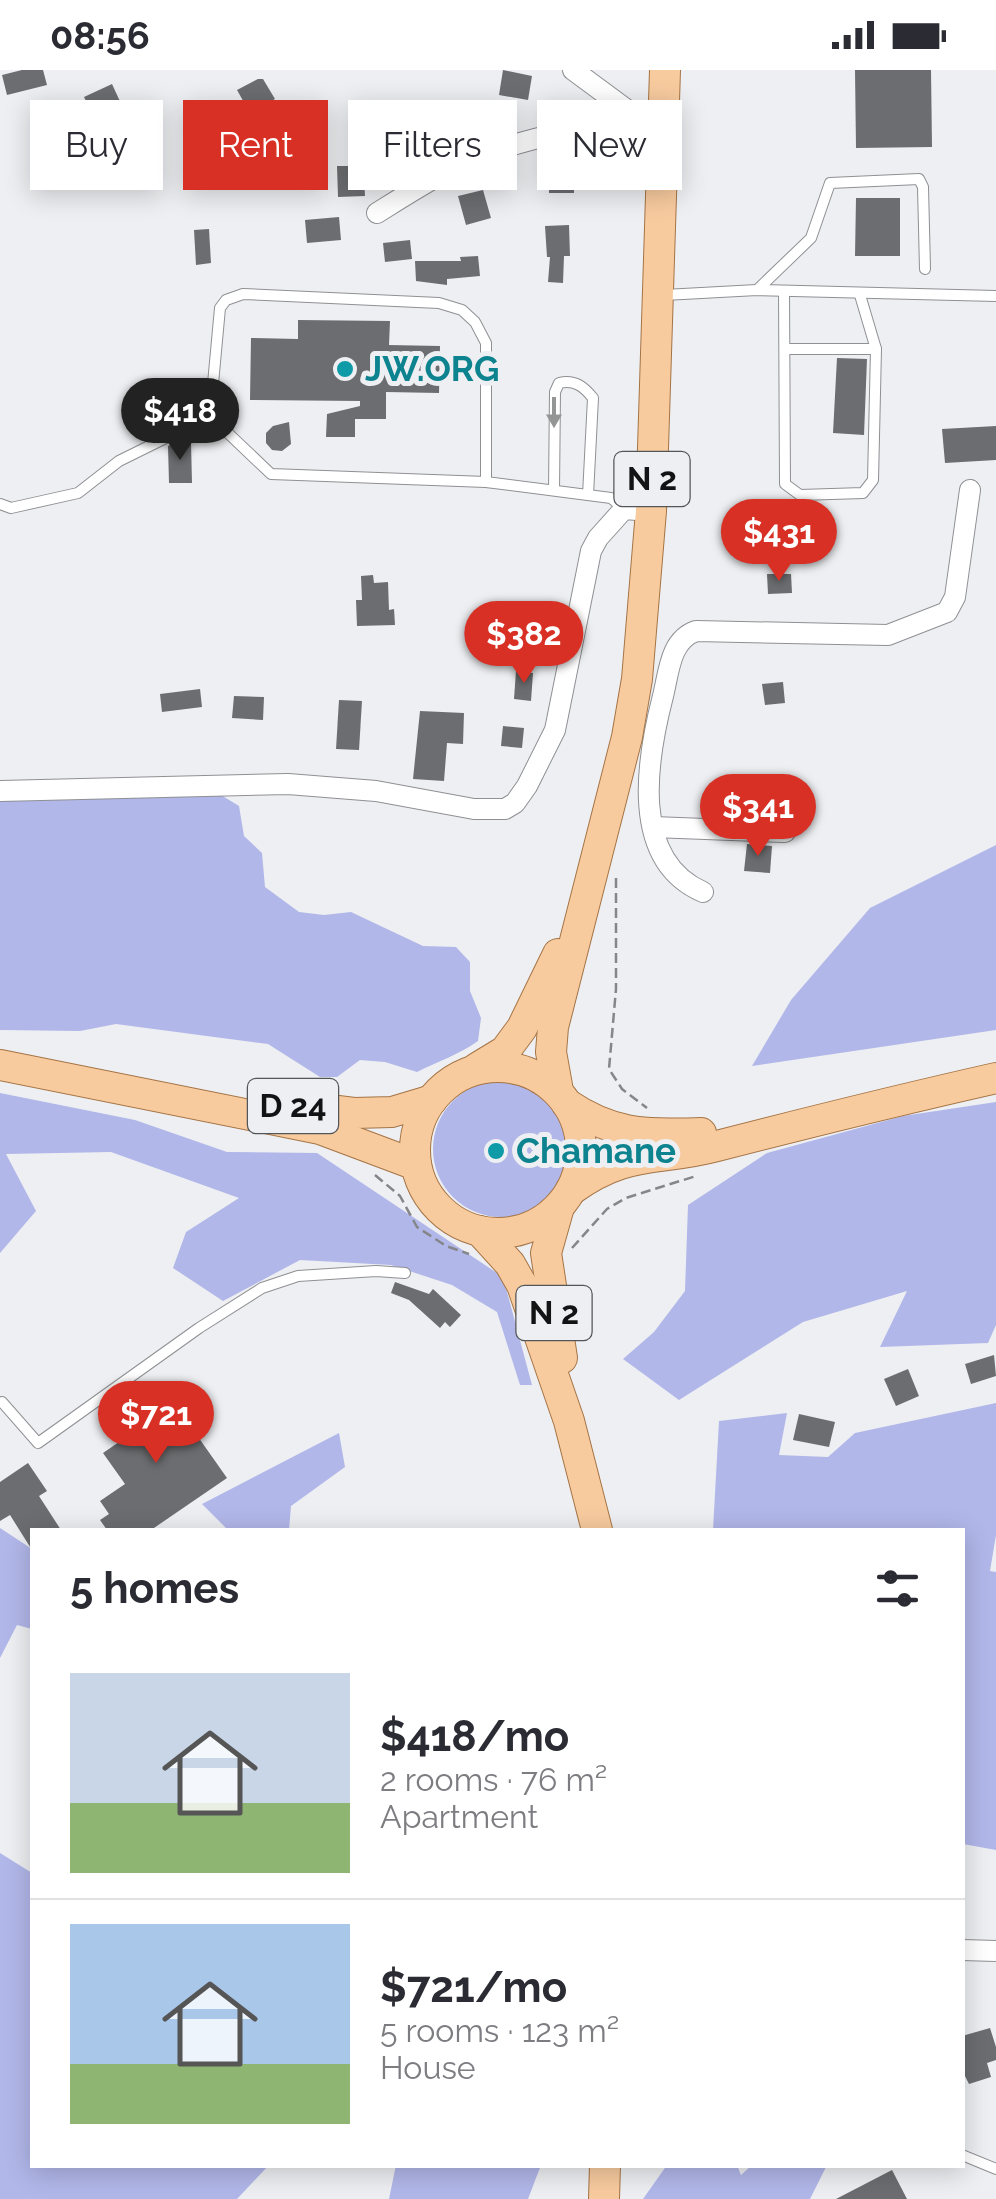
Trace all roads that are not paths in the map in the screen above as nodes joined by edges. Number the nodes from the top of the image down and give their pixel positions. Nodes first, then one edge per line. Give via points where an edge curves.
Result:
1 (573, 70) edge
2 (665, 70) edge
3 (621, 100) edge
4 (656, 100) edge
5 (537, 139) edge
6 (654, 190) edge
7 (377, 213) dead end
8 (926, 269) dead end
9 (757, 290) junction
10 (784, 292) junction
11 (860, 295) junction
12 (658, 296) junction
13 (996, 296) edge
14 (784, 349) junction
15 (876, 349) junction
16 (210, 416) junction
17 (486, 482) junction
18 (554, 490) junction
19 (970, 490) dead end
20 (588, 495) junction
21 (0, 504) edge
22 (638, 510) junction
23 (640, 738) junction
24 (0, 791) edge
25 (653, 827) junction
26 (785, 832) dead end
27 (603, 880) junction
28 (702, 892) dead end
29 (0, 1065) edge
30 (472, 1071) junction
31 (996, 1078) edge
32 (152, 1094) junction
33 (562, 1098) junction
34 (432, 1100) junction
35 (764, 1131) junction
36 (416, 1165) junction
37 (565, 1199) junction
38 (480, 1246) junction
39 (405, 1273) dead end
40 (2, 1402) edge
41 (570, 1420) junction
42 (597, 1528) edge
43 (965, 1950) edge
44 (996, 1950) edge
45 (965, 2156) edge
46 (605, 2168) edge
47 (996, 2169) edge
48 (604, 2199) edge

1 - 3 street
2 - 4 main road, N 2
5 - 7 street via 454,166
6 - 12 main road, N 2
8 - 9 lane via 919,179 830,183 811,238
9 - 10 lane
9 - 12 lane
10 - 11 lane
10 - 14 lane
11 - 13 lane
11 - 15 lane
12 - 22 main road, N 2
14 - 15 lane
14 - 15 lane via 785,484 800,495 870,488
16 - 17 lane via 270,474
16 - 17 lane via 226,300 244,294 439,303 462,310 486,343
16 - 21 lane via 119,462 78,493 11,508
17 - 18 lane
18 - 20 lane
20 -> 18 lane via 594,398 568,381 554,392
19 - 23 street via 955,598 947,612 888,635 683,636
20 - 22 lane
22 - 23 main road, N 2 via 645,608
22 - 24 street via 598,538 591,551 554,730 527,786 505,809 288,784
23 - 25 street
23 - 27 main road, N 2
25 - 26 street
25 - 28 street via 675,874
27 - 30 main road, N 2 via 522,1028
27 - 33 main road, N 2 via 553,1027 551,1052
29 - 32 main road, D 24
30 - 33 main road via 518,1070
30 - 34 main road, N 2
31 - 35 main road
32 - 34 main road, D 24 via 354,1113 392,1112
32 - 36 main road, D 24 via 320,1130
33 - 35 main road via 591,1120 620,1130
33 - 37 main road, N 2 via 582,1146 580,1169
34 - 36 main road via 415,1142
35 - 37 main road via 611,1165
36 - 38 main road, N 2 via 438,1208
37 - 38 main road via 536,1224
37 - 41 main road, N 2 via 546,1254
38 - 41 main road, N 2 via 510,1264 522,1285
39 - 40 lane via 298,1276 262,1288 38,1443
41 - 42 main road, N 2
43 - 44 street
45 - 47 lane
46 - 48 main road

